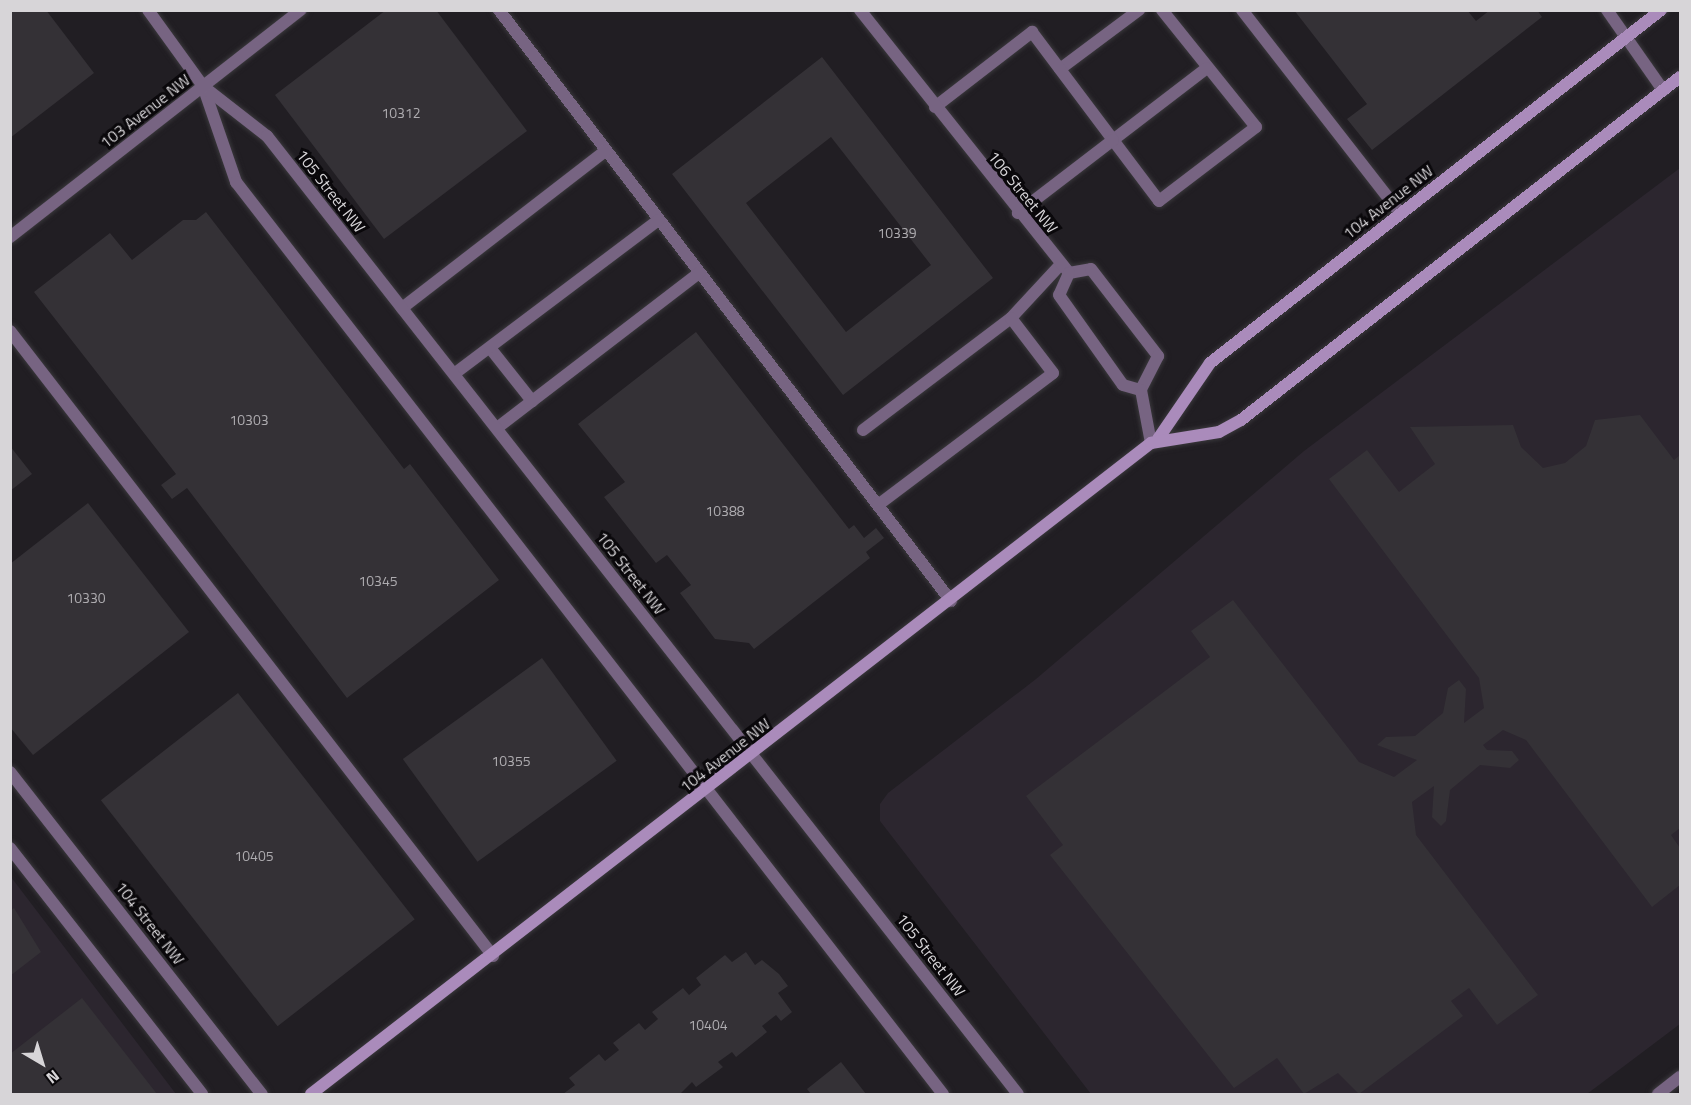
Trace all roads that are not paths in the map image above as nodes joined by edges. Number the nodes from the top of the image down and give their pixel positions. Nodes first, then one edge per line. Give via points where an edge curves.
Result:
1 (148, 10) edge
2 (301, 10) edge
3 (499, 10) edge
4 (860, 10) edge
5 (1139, 10) edge
6 (1161, 10) edge
7 (1242, 10) edge
8 (1607, 10) edge
9 (1661, 10) edge
10 (1626, 38) junction
11 (1207, 68) junction
12 (1060, 69) junction
13 (1680, 77) edge
14 (203, 86) junction
15 (1663, 90) junction
16 (935, 107) junction
17 (1113, 140) junction
18 (605, 151) junction
19 (1018, 213) junction
20 (1400, 213) junction
21 (658, 220) junction
22 (10, 237) edge
23 (1065, 268) junction
24 (699, 273) junction
25 (402, 308) junction
26 (1011, 318) junction
27 (10, 331) edge
28 (490, 348) junction
29 (454, 374) junction
30 (1141, 390) junction
31 (532, 401) junction
32 (497, 428) junction
33 (863, 430) dead end
34 (1155, 441) junction
35 (878, 505) junction
36 (951, 601) junction
37 (753, 754) junction
38 (10, 772) edge
39 (706, 791) junction
40 (10, 848) edge
41 (493, 956) junction
42 (1680, 1077) edge
43 (202, 1095) edge
44 (262, 1095) edge
45 (310, 1095) edge
46 (944, 1095) edge
47 (1018, 1095) edge
48 (1658, 1095) edge

1 - 14 street, 105 Street NW
2 - 14 street, 103 Avenue NW
3 - 18 street
4 - 16 street, 106 Street NW
5 - 12 street
6 - 11 street
7 - 20 street
8 - 10 street
9 - 10 main road, 104 Avenue NW
10 - 15 street
10 - 20 main road, 104 Avenue NW
11 - 17 street
11 - 17 street via 1256,127 1160,201
12 - 16 street via 1032,32
12 - 17 street
13 - 15 main road
14 - 22 street, 103 Avenue NW
14 - 25 street, 105 Street NW via 267,136
14 - 39 street, 105 Street NW via 236,182
15 - 34 main road via 1241,420 1219,432
16 - 19 street, 106 Street NW
17 - 19 street
18 - 21 street
18 - 25 street
19 - 23 street, 106 Street NW
20 - 34 main road, 104 Avenue NW via 1210,363
21 - 24 street
21 - 28 street
23 - 26 street
23 - 30 street via 1059,295 1123,385
23 - 30 street via 1091,269 1158,356
24 - 31 street
24 - 35 street
25 - 29 street, 105 Street NW
26 - 33 street
26 - 35 street via 1053,374
27 - 41 street
28 - 29 street
28 - 31 street
29 - 32 street, 105 Street NW
30 - 34 street
31 - 32 street
32 - 37 street, 105 Street NW
34 - 36 main road, 104 Avenue NW
35 - 36 street
36 - 37 main road, 104 Avenue NW
37 - 39 main road, 104 Avenue NW
37 - 47 street, 105 Street NW
38 - 44 street, 104 Street NW
39 - 41 main road, 104 Avenue NW
39 - 46 street, 105 Street NW
40 - 43 street
41 - 45 main road, 104 Avenue NW
42 - 48 street

